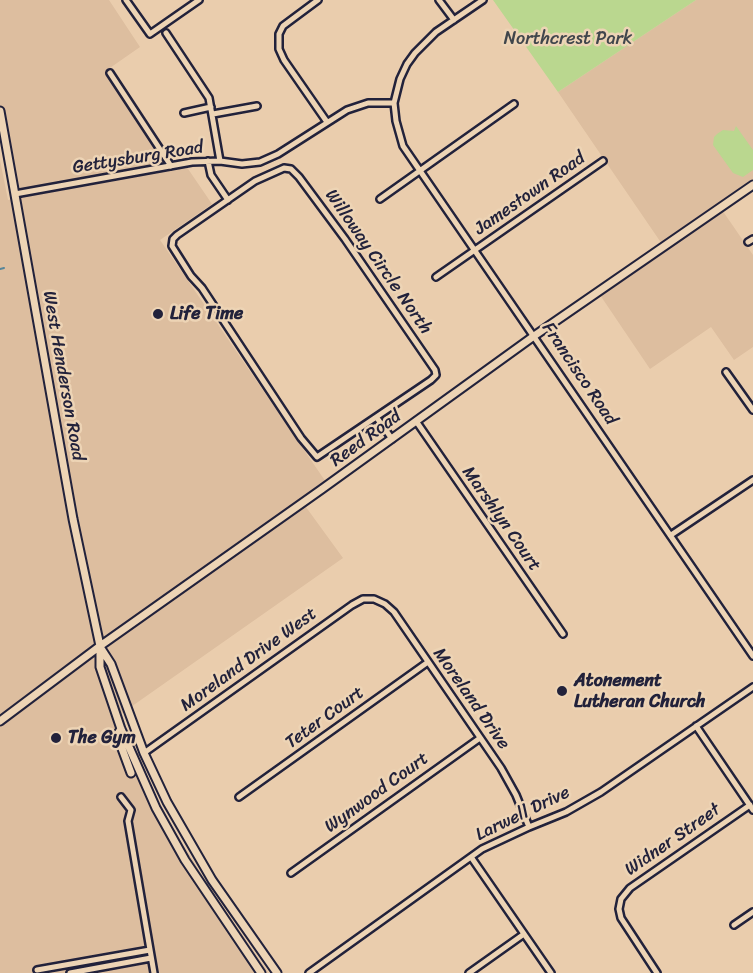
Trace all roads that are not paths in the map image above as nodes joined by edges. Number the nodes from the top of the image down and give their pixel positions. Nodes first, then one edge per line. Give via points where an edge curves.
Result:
1 (126, 0) edge
2 (199, 0) edge
3 (318, 0) edge
4 (439, 0) edge
5 (483, 0) edge
6 (454, 20) junction
7 (166, 33) dead end
8 (110, 73) dead end
9 (394, 104) junction
10 (514, 104) dead end
11 (257, 106) dead end
12 (211, 107) junction
13 (0, 111) edge
14 (184, 112) dead end
15 (213, 114) junction
16 (327, 122) junction
17 (208, 161) junction
18 (220, 161) junction
19 (603, 161) dead end
20 (171, 166) junction
21 (419, 172) junction
22 (753, 185) edge
23 (15, 194) junction
24 (380, 199) dead end
25 (228, 200) junction
26 (474, 251) junction
27 (436, 277) dead end
28 (534, 336) junction
29 (726, 372) dead end
30 (753, 410) edge
31 (377, 418) junction
32 (416, 421) junction
33 (392, 439) junction
34 (753, 480) edge
35 (672, 536) junction
36 (375, 599) joint
37 (563, 634) dead end
38 (100, 646) junction
39 (753, 656) edge
40 (428, 662) junction
41 (753, 687) edge
42 (0, 722) edge
43 (696, 726) junction
44 (121, 729) junction
45 (480, 738) junction
46 (144, 753) junction
47 (131, 773) dead end
48 (121, 797) dead end
49 (239, 797) dead end
50 (751, 808) edge
51 (529, 827) junction
52 (471, 857) junction
53 (291, 873) dead end
54 (753, 912) edge
55 (734, 925) dead end
56 (524, 934) junction
57 (150, 950) junction
58 (152, 958) junction
59 (37, 970) edge
60 (70, 973) edge
61 (154, 973) edge
62 (261, 973) edge
63 (277, 973) edge
64 (309, 973) edge
65 (469, 973) edge
66 (551, 973) edge
67 (657, 973) edge

1 - 2 street via 150,34
3 - 16 street via 288,21 278,41 280,54
4 - 6 street
5 - 6 street
6 - 9 street via 411,58 400,78
7 - 12 street via 206,90
8 - 20 street
9 - 16 street, Gettysburg Road via 360,104
9 - 21 street, Francisco Road via 403,146
10 - 21 street
11 - 15 street
12 - 14 street
12 - 15 street
13 - 23 main road, West Henderson Road
15 - 18 street
16 - 18 street, Gettysburg Road via 274,157 242,164
17 - 18 street, Gettysburg Road
17 - 20 street, Gettysburg Road
17 - 25 street via 211,175
19 - 26 street, Jamestown Road
20 - 23 street, Gettysburg Road
21 - 24 street
21 - 26 street, Francisco Road
22 - 28 main road, Reed Road
23 - 38 main road, West Henderson Road via 73,519
25 - 31 street, Willoway Circle North via 267,175 291,169 374,280 436,375
25 - 31 street via 177,235 172,246 301,438 317,457
26 - 27 street, Jamestown Road
26 - 28 street, Francisco Road
28 - 32 main road, Reed Road
28 - 35 street, Francisco Road
29 - 30 street
31 - 33 street
32 - 33 main road, Reed Road
32 - 37 street, Marshlyn Court
33 - 38 main road, Reed Road
34 - 35 street
35 - 39 street, Francisco Road
36 - 40 street, Moreland Drive via 394,612
36 - 46 street, Moreland Drive West via 352,604
38 - 42 main road, Reed Road
38 - 44 main road, West Henderson Road via 100,667
38 - 46 main road, West Henderson Road via 111,664
40 - 45 street, Moreland Drive
40 - 49 street, Teter Court
41 - 43 street, Larwell Drive
43 - 50 street
43 - 51 street, Larwell Drive via 601,792
44 - 47 main road via 117,735
44 - 62 main road, West Henderson Road via 175,843
45 - 51 street, Moreland Drive via 509,781
45 - 53 street, Wynwood Court
46 - 63 main road, West Henderson Road via 196,855
48 - 57 street via 131,810 128,821
50 - 67 street, Widner Street via 623,895 619,914
51 - 52 street, Larwell Drive
52 - 56 street
52 - 64 street, Larwell Drive
54 - 55 street
56 - 65 street
56 - 66 street
57 - 58 street
57 - 59 street
58 - 60 street
58 - 61 street

